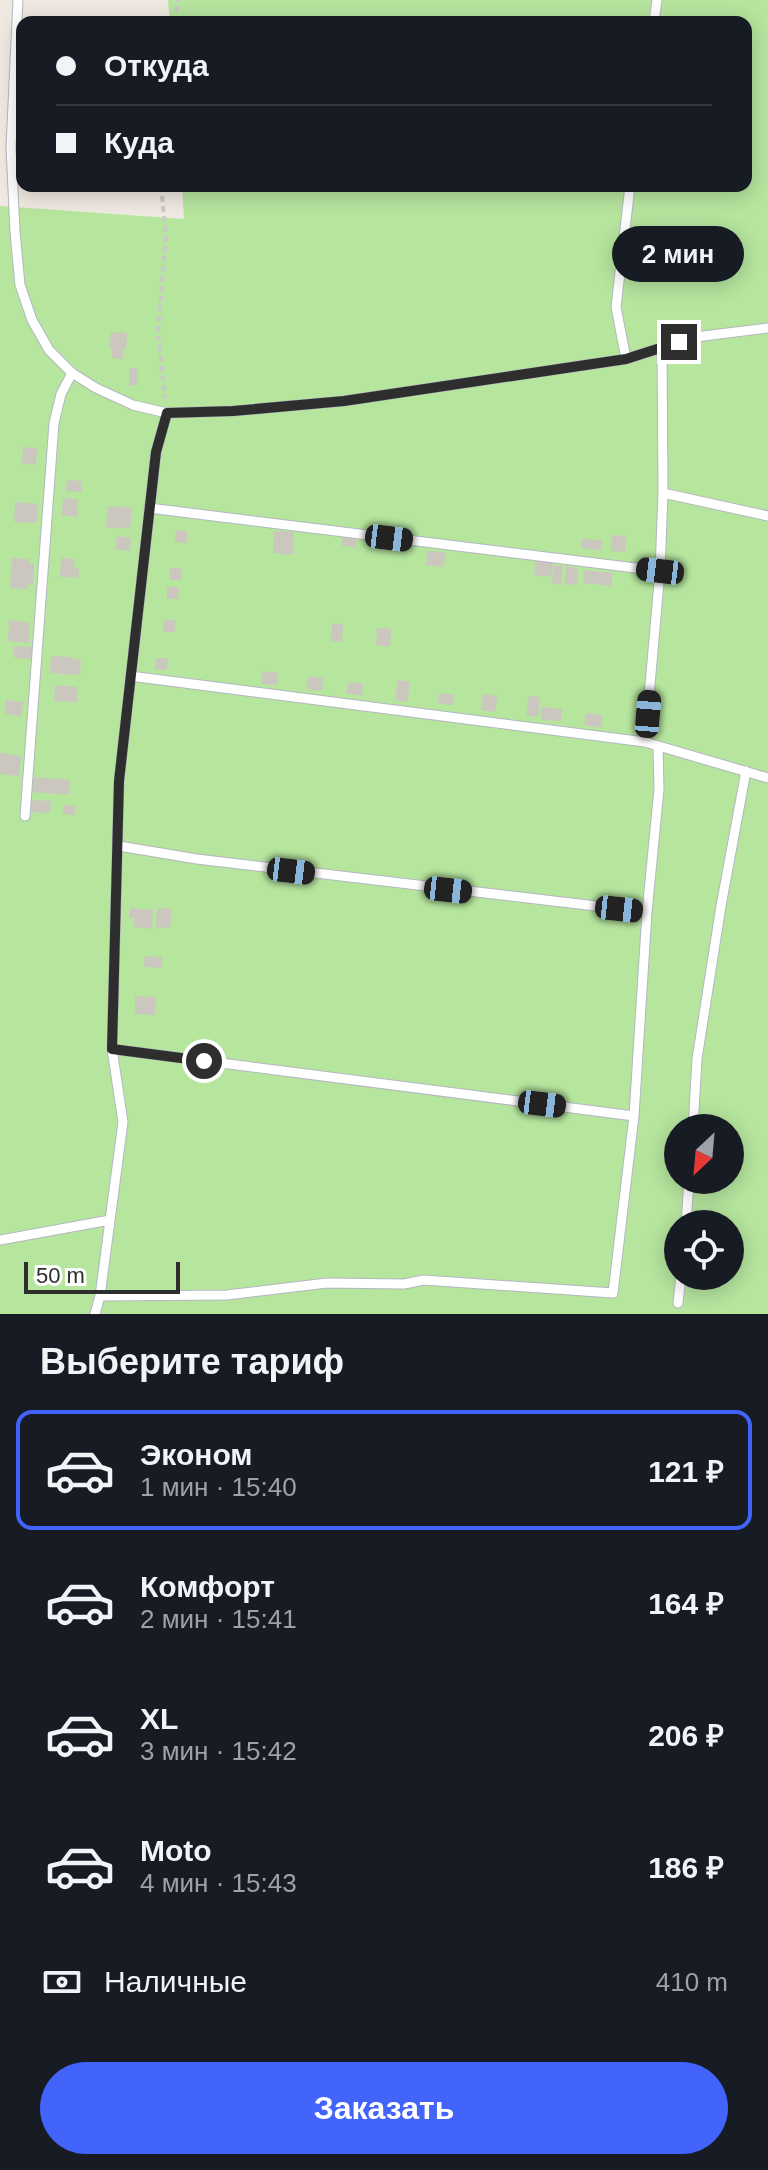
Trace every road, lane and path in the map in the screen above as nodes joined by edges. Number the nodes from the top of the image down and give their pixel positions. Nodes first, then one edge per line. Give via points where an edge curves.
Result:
1 (16, 42) edge
2 (162, 192) edge
3 (629, 192) edge
4 (768, 328) edge
5 (662, 347) junction
6 (626, 359) junction
7 (72, 373) junction
8 (167, 413) junction
9 (663, 493) junction
10 (149, 508) junction
11 (768, 516) edge
12 (660, 571) junction
13 (130, 676) junction
14 (645, 742) junction
15 (658, 746) junction
16 (746, 771) junction
17 (768, 778) edge
18 (25, 816) dead end
19 (119, 846) junction
20 (647, 912) junction
21 (112, 1049) junction
22 (694, 1114) edge
23 (634, 1116) junction
24 (110, 1220) junction
25 (0, 1240) edge
26 (679, 1290) edge
27 (100, 1296) junction
28 (678, 1303) dead end
29 (95, 1314) edge

1 - 7 lane via 11,147 20,285 49,350
2 - 8 path via 166,236 158,333
3 - 6 lane via 616,307
4 - 5 lane via 695,337
5 - 6 lane
5 - 9 lane
6 - 8 lane via 344,401
7 - 8 lane via 133,405
7 - 18 lane via 54,423
8 - 10 lane
9 - 11 lane
9 - 12 lane
10 - 12 lane
10 - 13 lane
12 - 14 lane
13 - 14 lane
13 - 19 lane via 119,781
14 - 15 lane
15 - 16 lane
15 - 20 lane
16 - 17 lane
16 - 22 lane via 697,1059
19 - 20 lane
19 - 21 lane
20 - 23 lane
21 - 23 lane
21 - 24 lane via 123,1122
23 - 27 lane via 613,1293 424,1280 327,1283 227,1295
24 - 25 lane
24 - 27 lane
26 - 28 lane
27 - 29 lane

